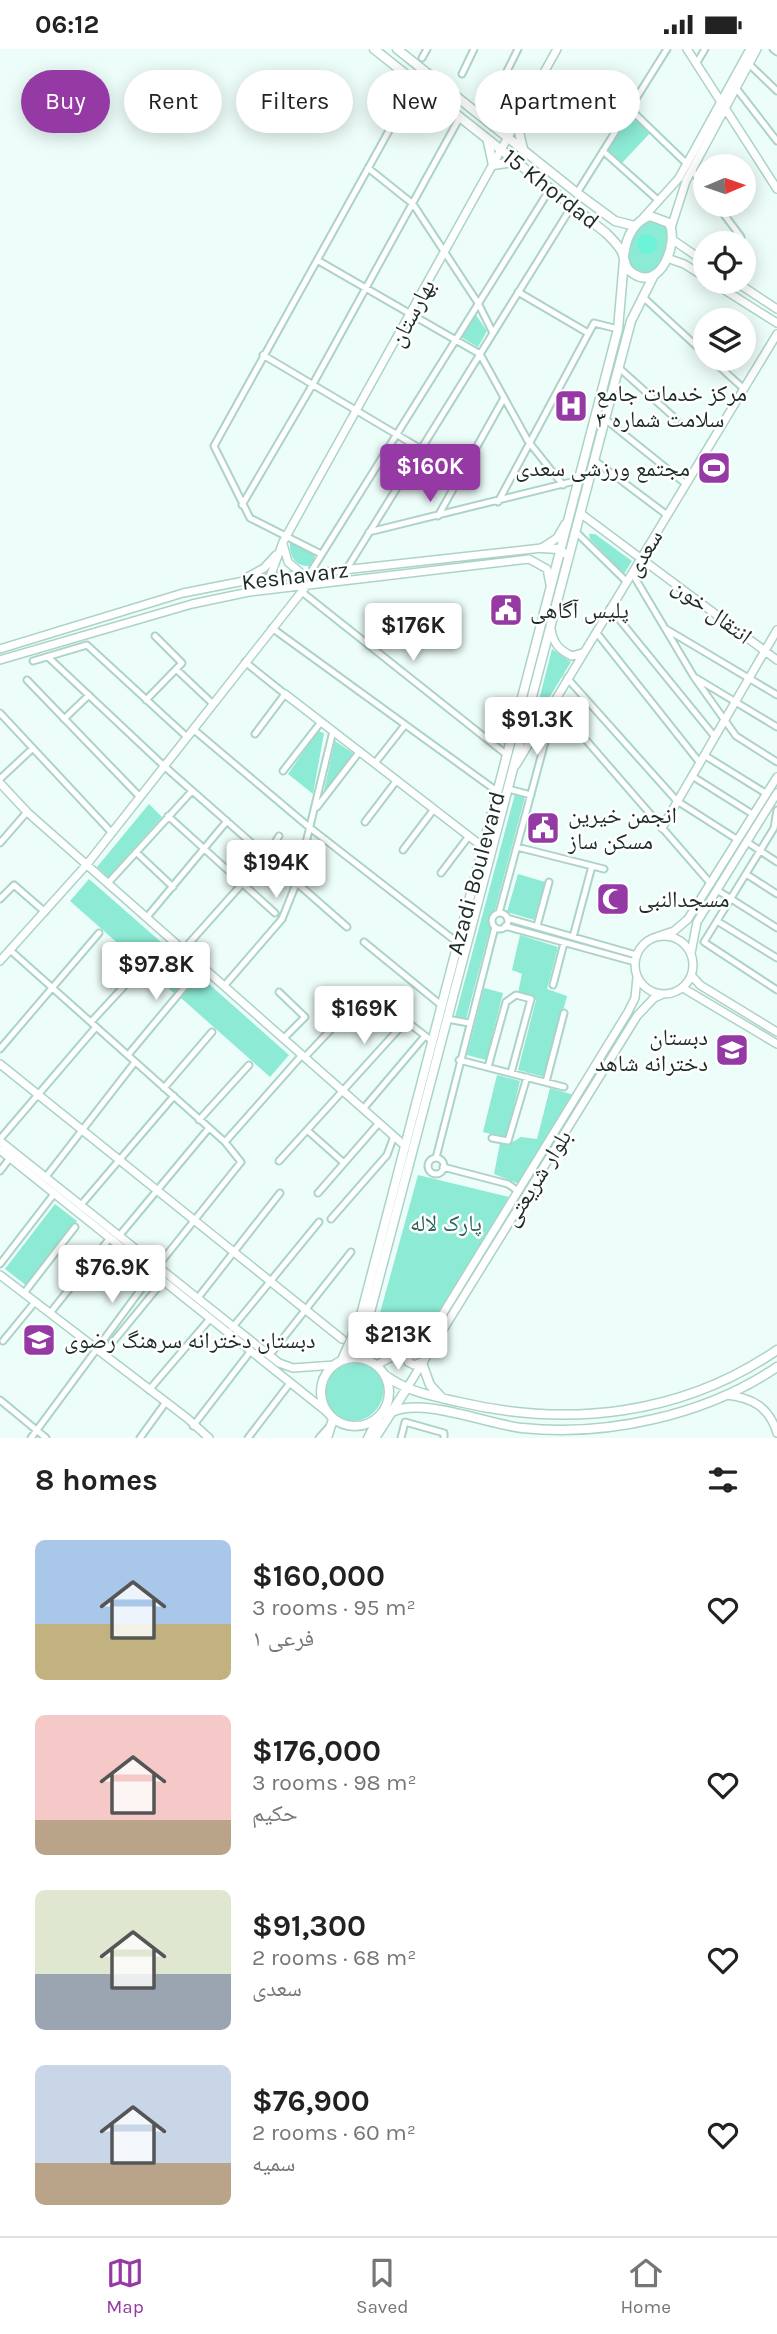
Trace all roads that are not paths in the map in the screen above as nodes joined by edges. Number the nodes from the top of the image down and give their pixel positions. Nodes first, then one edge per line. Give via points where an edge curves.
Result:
1 (374, 49) edge
2 (397, 49) edge
3 (427, 49) edge
4 (474, 49) edge
5 (517, 49) edge
6 (557, 49) edge
7 (667, 49) edge
8 (687, 49) edge
9 (705, 49) edge
10 (750, 49) edge
11 (757, 49) edge
12 (422, 58) dead end
13 (696, 64) junction
14 (749, 64) junction
15 (401, 70) edge
16 (507, 70) edge
17 (545, 70) edge
18 (462, 74) dead end
19 (736, 88) junction
20 (777, 91) edge
21 (640, 93) edge
22 (723, 105) junction
23 (475, 111) edge
24 (461, 118) edge
25 (640, 119) edge
26 (388, 133) edge
27 (451, 133) edge
28 (503, 133) edge
29 (510, 133) edge
30 (519, 133) edge
31 (615, 133) edge
32 (484, 136) junction
33 (508, 137) junction
34 (777, 141) edge
35 (523, 149) junction
36 (501, 150) junction
37 (603, 151) junction
38 (516, 162) junction
39 (493, 165) junction
40 (690, 167) junction
41 (368, 168) junction
42 (693, 171) edge
43 (679, 178) junction
44 (550, 188) junction
45 (777, 189) edge
46 (683, 190) junction
47 (577, 193) junction
48 (659, 201) junction
49 (413, 204) junction
50 (572, 206) junction
51 (643, 218) junction
52 (615, 221) junction
53 (635, 226) junction
54 (671, 228) junction
55 (606, 233) junction
56 (673, 240) junction
57 (445, 250) junction
58 (690, 251) junction
59 (693, 253) edge
60 (624, 258) junction
61 (667, 258) junction
62 (317, 260) junction
63 (684, 264) junction
64 (693, 270) edge
65 (654, 275) junction
66 (366, 288) junction
67 (518, 292) junction
68 (731, 294) edge
69 (754, 294) edge
70 (642, 295) junction
71 (478, 303) junction
72 (777, 309) edge
73 (412, 314) junction
74 (631, 321) junction
75 (777, 323) edge
76 (618, 324) junction
77 (493, 333) junction
78 (588, 333) junction
79 (777, 334) edge
80 (455, 340) junction
81 (693, 343) edge
82 (480, 354) junction
83 (263, 355) junction
84 (618, 367) junction
85 (724, 371) edge
86 (313, 384) junction
87 (744, 389) junction
88 (504, 398) junction
89 (359, 411) junction
90 (604, 419) junction
91 (676, 419) dead end
92 (397, 434) junction
93 (528, 441) junction
94 (421, 449) junction
95 (594, 460) junction
96 (579, 480) junction
97 (686, 484) junction
98 (563, 485) junction
99 (498, 502) junction
100 (573, 504) junction
101 (242, 505) junction
102 (580, 513) junction
103 (667, 515) junction
104 (438, 516) junction
105 (575, 531) junction
106 (369, 532) junction
107 (285, 539) junction
108 (542, 548) junction
109 (561, 550) junction
110 (321, 554) junction
111 (515, 555) junction
112 (641, 558) junction
113 (430, 560) junction
114 (346, 570) junction
115 (431, 570) junction
116 (632, 573) junction
117 (306, 574) junction
118 (271, 577) junction
119 (352, 579) junction
120 (562, 580) junction
121 (626, 581) junction
122 (238, 582) junction
123 (308, 585) junction
124 (302, 592) junction
125 (550, 595) junction
126 (192, 604) junction
127 (610, 608) junction
128 (88, 623) junction
129 (551, 625) junction
130 (663, 627) junction
131 (272, 628) junction
132 (777, 630) edge
133 (91, 632) junction
134 (596, 632) junction
135 (155, 636) dead end
136 (0, 649) edge
137 (765, 651) junction
138 (583, 652) junction
139 (48, 657) junction
140 (0, 660) edge
141 (777, 660) edge
142 (33, 661) dead end
143 (245, 662) junction
144 (176, 669) junction
145 (694, 677) junction
146 (750, 677) junction
147 (568, 678) junction
148 (27, 680) dead end
149 (285, 694) junction
150 (89, 695) junction
151 (777, 695) edge
152 (146, 700) junction
153 (736, 701) junction
154 (552, 702) junction
155 (213, 703) junction
156 (0, 713) edge
157 (64, 719) junction
158 (724, 721) junction
159 (321, 722) junction
160 (525, 723) junction
161 (405, 725) junction
162 (777, 727) edge
163 (537, 728) junction
164 (193, 729) junction
165 (333, 731) junction
166 (255, 734) dead end
167 (187, 737) junction
168 (715, 737) junction
169 (33, 748) junction
170 (360, 751) junction
171 (507, 755) junction
172 (704, 755) junction
173 (700, 762) junction
174 (777, 762) edge
175 (375, 763) junction
176 (164, 766) junction
177 (283, 771) dead end
178 (512, 772) junction
179 (692, 776) junction
180 (777, 777) edge
181 (397, 780) junction
182 (0, 782) edge
183 (508, 789) junction
184 (192, 790) junction
185 (498, 792) junction
186 (777, 793) edge
187 (767, 794) junction
188 (531, 795) junction
189 (139, 797) junction
190 (677, 801) junction
191 (769, 806) junction
192 (434, 809) junction
193 (315, 810) junction
194 (777, 810) edge
195 (27, 812) junction
196 (754, 814) junction
197 (168, 816) junction
198 (227, 821) junction
199 (365, 823) dead end
200 (309, 827) junction
201 (662, 828) junction
202 (112, 833) junction
203 (279, 836) dead end
204 (469, 836) junction
205 (742, 841) junction
206 (0, 843) edge
207 (483, 846) junction
208 (517, 847) junction
209 (204, 850) junction
210 (403, 850) dead end
211 (760, 851) junction
212 (136, 852) junction
213 (266, 857) junction
214 (777, 862) edge
215 (88, 863) junction
216 (592, 866) junction
217 (604, 869) dead end
218 (441, 873) dead end
219 (746, 874) junction
220 (108, 882) junction
221 (549, 882) dead end
222 (242, 883) junction
223 (296, 884) junction
224 (173, 887) junction
225 (714, 887) junction
226 (777, 894) edge
227 (0, 899) edge
228 (731, 899) junction
229 (45, 912) junction
230 (275, 913) dead end
231 (499, 913) junction
232 (470, 915) junction
233 (147, 917) junction
234 (507, 918) junction
235 (688, 919) junction
236 (717, 921) junction
237 (696, 922) junction
238 (505, 926) junction
239 (537, 926) junction
240 (347, 927) dead end
241 (495, 927) junction
242 (777, 927) edge
243 (99, 933) dead end
244 (659, 936) junction
245 (573, 937) junction
246 (364, 942) dead end
247 (458, 943) junction
248 (564, 943) junction
249 (184, 949) junction
250 (10, 950) junction
251 (691, 953) junction
252 (777, 958) edge
253 (635, 959) junction
254 (0, 961) edge
255 (202, 965) junction
256 (140, 969) dead end
257 (692, 976) junction
258 (637, 977) junction
259 (225, 985) junction
260 (553, 985) dead end
261 (51, 986) junction
262 (683, 988) junction
263 (777, 990) edge
264 (279, 992) dead end
265 (661, 995) junction
266 (441, 1005) junction
267 (564, 1013) dead end
268 (447, 1019) junction
269 (406, 1021) junction
270 (469, 1023) junction
271 (94, 1025) junction
272 (212, 1032) dead end
273 (777, 1032) edge
274 (284, 1038) junction
275 (429, 1038) junction
276 (777, 1044) edge
277 (0, 1049) edge
278 (128, 1055) junction
279 (304, 1056) junction
280 (459, 1060) junction
281 (135, 1062) junction
282 (0, 1064) edge
283 (249, 1065) dead end
284 (488, 1067) junction
285 (511, 1073) junction
286 (527, 1077) junction
287 (546, 1082) junction
288 (564, 1087) dead end
289 (164, 1088) junction
290 (342, 1090) junction
291 (38, 1094) junction
292 (174, 1096) junction
293 (363, 1109) junction
294 (200, 1120) junction
295 (379, 1123) junction
296 (209, 1128) junction
297 (81, 1130) junction
298 (307, 1130) junction
299 (394, 1136) junction
300 (492, 1138) dead end
301 (0, 1140) edge
302 (225, 1142) junction
303 (404, 1145) junction
304 (0, 1150) edge
305 (10, 1158) junction
306 (436, 1158) junction
307 (118, 1159) junction
308 (279, 1161) dead end
309 (344, 1163) junction
310 (443, 1167) junction
311 (0, 1171) edge
312 (45, 1178) junction
313 (158, 1191) junction
314 (518, 1191) junction
315 (54, 1193) junction
316 (280, 1193) dead end
317 (318, 1193) dead end
318 (65, 1198) junction
319 (80, 1206) junction
320 (331, 1219) dead end
321 (196, 1221) junction
322 (318, 1222) dead end
323 (75, 1227) dead end
324 (120, 1236) junction
325 (110, 1238) junction
326 (233, 1252) junction
327 (351, 1252) dead end
328 (0, 1264) edge
329 (155, 1270) junction
330 (0, 1275) edge
331 (165, 1278) junction
332 (271, 1283) junction
333 (23, 1293) junction
334 (197, 1299) junction
335 (35, 1302) junction
336 (305, 1309) junction
337 (50, 1313) junction
338 (209, 1320) junction
339 (368, 1320) junction
340 (232, 1328) junction
341 (342, 1339) dead end
342 (3, 1341) dead end
343 (406, 1349) junction
344 (98, 1350) junction
345 (777, 1350) edge
346 (250, 1352) junction
347 (269, 1356) junction
348 (338, 1362) junction
349 (372, 1362) junction
350 (423, 1362) junction
351 (777, 1367) edge
352 (385, 1375) junction
353 (290, 1383) junction
354 (407, 1388) junction
355 (149, 1390) junction
356 (726, 1394) junction
357 (442, 1398) junction
358 (166, 1402) junction
359 (1, 1403) edge
360 (392, 1412) junction
361 (382, 1414) junction
362 (538, 1416) junction
363 (330, 1419) junction
364 (193, 1426) junction
365 (539, 1428) junction
366 (37, 1430) junction
367 (777, 1433) edge
368 (31, 1438) edge
369 (46, 1438) edge
370 (140, 1438) edge
371 (209, 1438) edge
372 (248, 1438) edge
373 (319, 1438) edge
374 (327, 1438) edge
375 (368, 1438) edge
376 (375, 1438) edge
377 (401, 1438) edge
378 (444, 1438) edge

1 - 15 main road, 15 Khordad
2 - 23 main road, 15 Khordad
3 - 12 street
4 - 18 street
5 - 16 street
6 - 17 main road, بهارستان
7 - 21 street
8 - 13 main road
9 - 13 street
10 - 22 main road
11 - 14 main road
13 - 22 main road
14 - 19 main road
14 - 20 street
19 - 22 main road
19 - 34 street
22 - 40 main road
22 - 45 main road
24 - 32 main road, 15 Khordad
25 - 40 street
26 - 41 street
27 - 49 street
28 - 33 main road, 15 Khordad
29 - 33 main road, بهارستان
30 - 35 main road
31 - 37 street
32 - 36 main road, 15 Khordad
32 - 39 main road
33 - 35 main road, 15 Khordad
33 - 36 main road, بهارستان
35 - 47 main road, 15 Khordad
36 - 38 main road, 15 Khordad
36 - 39 main road, بهارستان
37 - 47 street
37 - 48 street
38 - 39 main road
38 - 44 main road, 15 Khordad
39 - 57 main road, بهارستان
40 - 42 street
40 - 43 main road
40 - 46 main road
41 - 49 street
41 - 62 street
43 - 46 main road via 670,198 675,200
43 - 48 main road
44 - 50 main road, 15 Khordad
44 - 71 street
46 - 54 main road
47 - 52 main road, 15 Khordad
48 - 51 main road
49 - 57 street
49 - 66 street
50 - 55 main road, 15 Khordad
50 - 67 street
51 - 53 main road, 15 Khordad
51 - 54 main road via 657,216
52 - 53 main road, 15 Khordad
52 - 55 main road via 613,231
53 - 60 main road, 15 Khordad
54 - 56 main road
55 - 60 main road, 15 Khordad
56 - 58 main road
56 - 61 main road
57 - 71 street
57 - 73 main road, بهارستان
58 - 59 main road
58 - 63 main road
60 - 65 main road, 15 Khordad via 636,276
60 - 76 main road, Azadi Boulevard
61 - 63 main road
61 - 65 main road
62 - 66 street
62 - 83 street
63 - 64 main road
65 - 70 main road, Azadi Boulevard
66 - 73 street
66 - 86 street
67 - 77 street
67 - 78 street
68 - 75 main road
69 - 72 main road
70 - 74 main road, Azadi Boulevard
70 - 81 street
71 - 77 street
71 - 80 street
73 - 80 street
73 - 89 main road, بهارستان
74 - 76 main road via 633,310 628,304
74 - 84 main road, Azadi Boulevard
76 - 78 street via 594,323
76 - 96 main road, Azadi Boulevard
77 - 82 street
78 - 93 street
79 - 87 main road, سعدی
80 - 82 street
80 - 92 street
82 - 88 street
82 - 94 street
83 - 86 street
83 - 101 street via 214,446
84 - 90 main road, Azadi Boulevard
84 - 91 street
85 - 87 street
86 - 89 street
86 - 101 street
87 - 97 main road, سعدی
88 - 93 street
88 - 104 street
89 - 92 street
89 - 107 main road, بهارستان
90 - 95 main road, Azadi Boulevard
90 - 97 street
92 - 94 street
92 - 110 street
93 - 98 street
93 - 99 street
94 - 106 street
95 - 102 main road, Azadi Boulevard
95 - 103 street
96 - 98 street
96 - 100 main road, Azadi Boulevard
97 - 103 main road, سعدی
98 - 99 street
99 - 104 street
100 - 108 main road via 557,538
100 - 109 main road, Azadi Boulevard
101 - 107 street via 250,518
102 - 105 main road, Azadi Boulevard
102 - 112 main road, انتقال خون
103 - 112 main road, سعدی
104 - 106 street
105 - 120 main road, Azadi Boulevard
105 - 121 street
106 - 114 street
107 - 110 street
107 - 117 main road via 288,562
107 - 118 main road, بهارستان
107 - 122 main road via 264,568
108 - 109 main road
108 - 111 main road, Keshavarz
109 - 120 main road via 565,557
109 - 125 main road, Azadi Boulevard
110 - 117 street
111 - 113 main road, Keshavarz
111 - 115 main road, Keshavarz
111 - 125 main road, Keshavarz via 541,563 549,575
112 - 116 main road, سعدی
112 - 137 main road, انتقال خون
113 - 114 main road, Keshavarz
113 - 115 main road
114 - 117 main road, Keshavarz
115 - 119 main road, Keshavarz
116 - 121 main road, سعدی
116 - 130 street
117 - 118 main road, Keshavarz
118 - 119 main road via 284,583
118 - 122 main road, Keshavarz
118 - 126 main road
119 - 123 main road, Keshavarz
120 - 129 main road, Azadi Boulevard
121 - 127 main road, سعدی
122 - 128 main road, Keshavarz via 183,593
123 - 124 main road
123 - 126 main road, Keshavarz
124 - 131 main road
124 - 171 street
125 - 171 main road, Azadi Boulevard
126 - 133 main road, Keshavarz
127 - 134 main road, سعدی
127 - 168 street
128 - 133 main road
128 - 136 main road, Keshavarz
129 - 138 main road via 553,641 562,650 572,656
129 - 160 main road, Azadi Boulevard
130 - 145 street
130 - 146 street
131 - 143 main road
131 - 161 street
132 - 137 main road
133 - 140 main road, Keshavarz
134 - 138 main road, سعدی
134 - 173 street
135 - 144 street via 182,663
137 - 141 main road, انتقال خون
137 - 146 main road
138 - 147 main road, سعدی
139 - 142 street
139 - 150 street
139 - 152 street via 87,645
143 - 149 street
143 - 155 main road
144 - 152 street
144 - 155 street
145 - 153 street
145 - 158 street
146 - 151 street
146 - 153 main road
147 - 154 main road, سعدی
147 - 190 street
148 - 157 street
149 - 159 main road
149 - 166 street
150 - 157 street
150 - 176 street
152 - 167 street
153 - 158 main road
153 - 162 street
154 - 163 main road, سعدی
154 - 201 street
155 - 164 main road
156 - 169 street
157 - 189 street
158 - 168 main road
158 - 174 street via 736,736
159 - 165 main road
159 - 177 street
160 - 163 street
160 - 178 main road, Azadi Boulevard
161 - 175 street
161 - 185 street
163 - 178 main road, سعدی
163 - 188 street via 546,738
164 - 167 main road
164 - 200 street
165 - 170 main road
165 - 193 street
167 - 176 main road
168 - 172 main road
169 - 182 street
169 - 202 street
170 - 175 main road
170 - 193 street
171 - 185 main road, Azadi Boulevard
172 - 173 main road
172 - 187 street
173 - 179 main road
175 - 181 main road
176 - 184 street
176 - 189 main road
178 - 183 main road, Azadi Boulevard
179 - 190 main road
179 - 196 street
180 - 187 main road
181 - 192 main road
181 - 199 street
182 - 195 main road
183 - 188 street
183 - 232 main road, Azadi Boulevard
184 - 197 street
184 - 198 street
185 - 207 main road, Azadi Boulevard
186 - 191 main road
187 - 196 main road
188 - 208 street
189 - 202 main road
190 - 201 main road
190 - 205 street
191 - 194 street
191 - 205 main road
192 - 204 main road
192 - 210 street
193 - 200 street
194 - 211 street via 774,828
195 - 206 street
195 - 215 main road
196 - 205 main road
197 - 209 street
197 - 212 street
198 - 209 street
198 - 213 street
200 - 223 street
200 - 247 street
201 - 225 street
202 - 215 main road
203 - 213 street
204 - 207 main road
204 - 218 street
205 - 211 street
205 - 225 main road
207 - 232 main road, Azadi Boulevard
208 - 216 street
208 - 231 street
209 - 222 street
209 - 224 street
211 - 214 street
211 - 219 street
212 - 220 street
212 - 224 street
213 - 222 street
213 - 223 street
215 - 220 main road
215 - 229 main road
216 - 217 street
216 - 245 street
219 - 226 street
219 - 228 street
220 - 233 main road
221 - 239 street
222 - 230 street
222 - 249 street
223 - 240 street
223 - 259 street via 282,919
224 - 233 street
225 - 228 street
225 - 235 main road
225 - 237 main road
227 - 229 street via 14,885
228 - 236 street
228 - 242 street
229 - 250 main road
231 - 234 street
231 - 241 street via 492,919
232 - 247 main road, Azadi Boulevard
232 - 268 main road, Azadi Boulevard
233 - 249 main road
234 - 238 street
234 - 239 street
235 - 237 main road via 691,925
235 - 244 main road via 674,932
236 - 252 street
236 - 263 street via 704,942
237 - 251 main road
238 - 241 street
238 - 248 street
239 - 245 street
241 - 270 street
243 - 261 street
244 - 251 main road via 681,941
244 - 253 main road via 645,943
245 - 253 street
246 - 266 street
247 - 266 main road, Azadi Boulevard
248 - 253 street
248 - 260 street
249 - 255 main road
250 - 254 main road
250 - 261 street
251 - 257 main road
253 - 258 main road
255 - 259 main road
255 - 278 street
256 - 271 street
257 - 262 main road
257 - 273 main road
258 - 265 main road via 647,990
258 - 314 main road, بلوار شریعتی via 628,1012
259 - 274 main road
261 - 271 street
261 - 277 street
262 - 265 main road
262 - 276 main road
264 - 274 street via 305,1017
265 - 350 main road, بلوار شریعتی via 638,1016
266 - 275 main road, Azadi Boulevard
267 - 287 street
268 - 270 street
268 - 339 main road, Azadi Boulevard
269 - 275 street
269 - 279 street via 367,991
269 - 290 street
270 - 280 street
271 - 278 street
271 - 291 street
272 - 289 street
274 - 279 main road
275 - 293 street
275 - 303 main road, Azadi Boulevard
278 - 281 street
279 - 290 main road
279 - 302 street
280 - 284 street
280 - 306 street
281 - 289 street
281 - 297 street
282 - 291 main road
283 - 294 street
284 - 285 street
284 - 285 street via 506,1002 516,995 531,999
285 - 286 street
286 - 287 street
286 - 300 street via 508,1140
287 - 288 street
289 - 292 street
290 - 293 main road
290 - 298 street
291 - 297 main road
291 - 301 street
292 - 294 street
292 - 307 street
293 - 295 main road
294 - 296 street
295 - 299 main road
295 - 309 street
296 - 302 street
296 - 313 street
297 - 307 main road
297 - 312 street
298 - 308 street
298 - 309 street
299 - 303 main road
299 - 320 street via 387,1155
301 - 312 main road
302 - 321 street via 241,1162
303 - 348 main road, Azadi Boulevard via 360,1319
304 - 305 main road
305 - 311 street
305 - 315 main road
306 - 310 street
306 - 310 street via 428,1163 430,1171 439,1173
307 - 313 main road
307 - 319 street
309 - 317 street
310 - 314 street via 508,1184
312 - 318 main road
313 - 321 main road
313 - 324 street
314 - 343 main road, بلوار شریعتی via 442,1315
315 - 318 main road
315 - 328 street
316 - 326 street
318 - 319 main road
318 - 325 main road
319 - 324 main road
321 - 326 main road
321 - 329 street
322 - 332 street
323 - 333 street
324 - 329 main road
325 - 329 main road
325 - 337 street
326 - 332 main road
326 - 334 street
327 - 336 street
329 - 331 main road
329 - 344 street
330 - 333 main road
331 - 334 main road
331 - 338 main road
331 - 344 street via 108,1348
332 - 336 main road
332 - 340 street
333 - 335 main road
334 - 340 main road
335 - 337 main road
335 - 342 street
336 - 341 main road
336 - 347 street
337 - 344 main road
338 - 346 main road
338 - 355 street
339 - 343 main road via 370,1337 380,1350
339 - 349 main road, Azadi Boulevard
340 - 347 main road
343 - 349 main road, بلوار شریعتی
343 - 350 main road via 408,1362
344 - 355 main road
344 - 366 street
345 - 362 main road via 715,1385 660,1404 604,1414
346 - 353 main road
346 - 364 street
347 - 348 main road via 293,1368
348 - 349 main road
348 - 363 main road via 321,1387
349 - 352 main road
350 - 354 main road, بلوار شریعتی
350 - 357 main road via 429,1385
351 - 356 main road
352 - 354 main road
352 - 361 main road via 389,1391
353 - 363 main road
353 - 372 street
354 - 357 main road
354 - 360 main road, بلوار شریعتی
355 - 358 main road
356 - 365 main road via 645,1420 576,1429
356 - 367 main road via 760,1404
357 - 362 main road
358 - 364 main road
358 - 370 street
359 - 366 street
360 - 365 main road via 421,1407
360 - 376 main road, بلوار شریعتی
361 - 363 main road via 359,1426
361 - 375 main road
362 - 365 main road
363 - 373 street
363 - 374 main road
364 - 371 main road
366 - 368 street
366 - 369 street
377 - 378 street via 405,1422 445,1433

